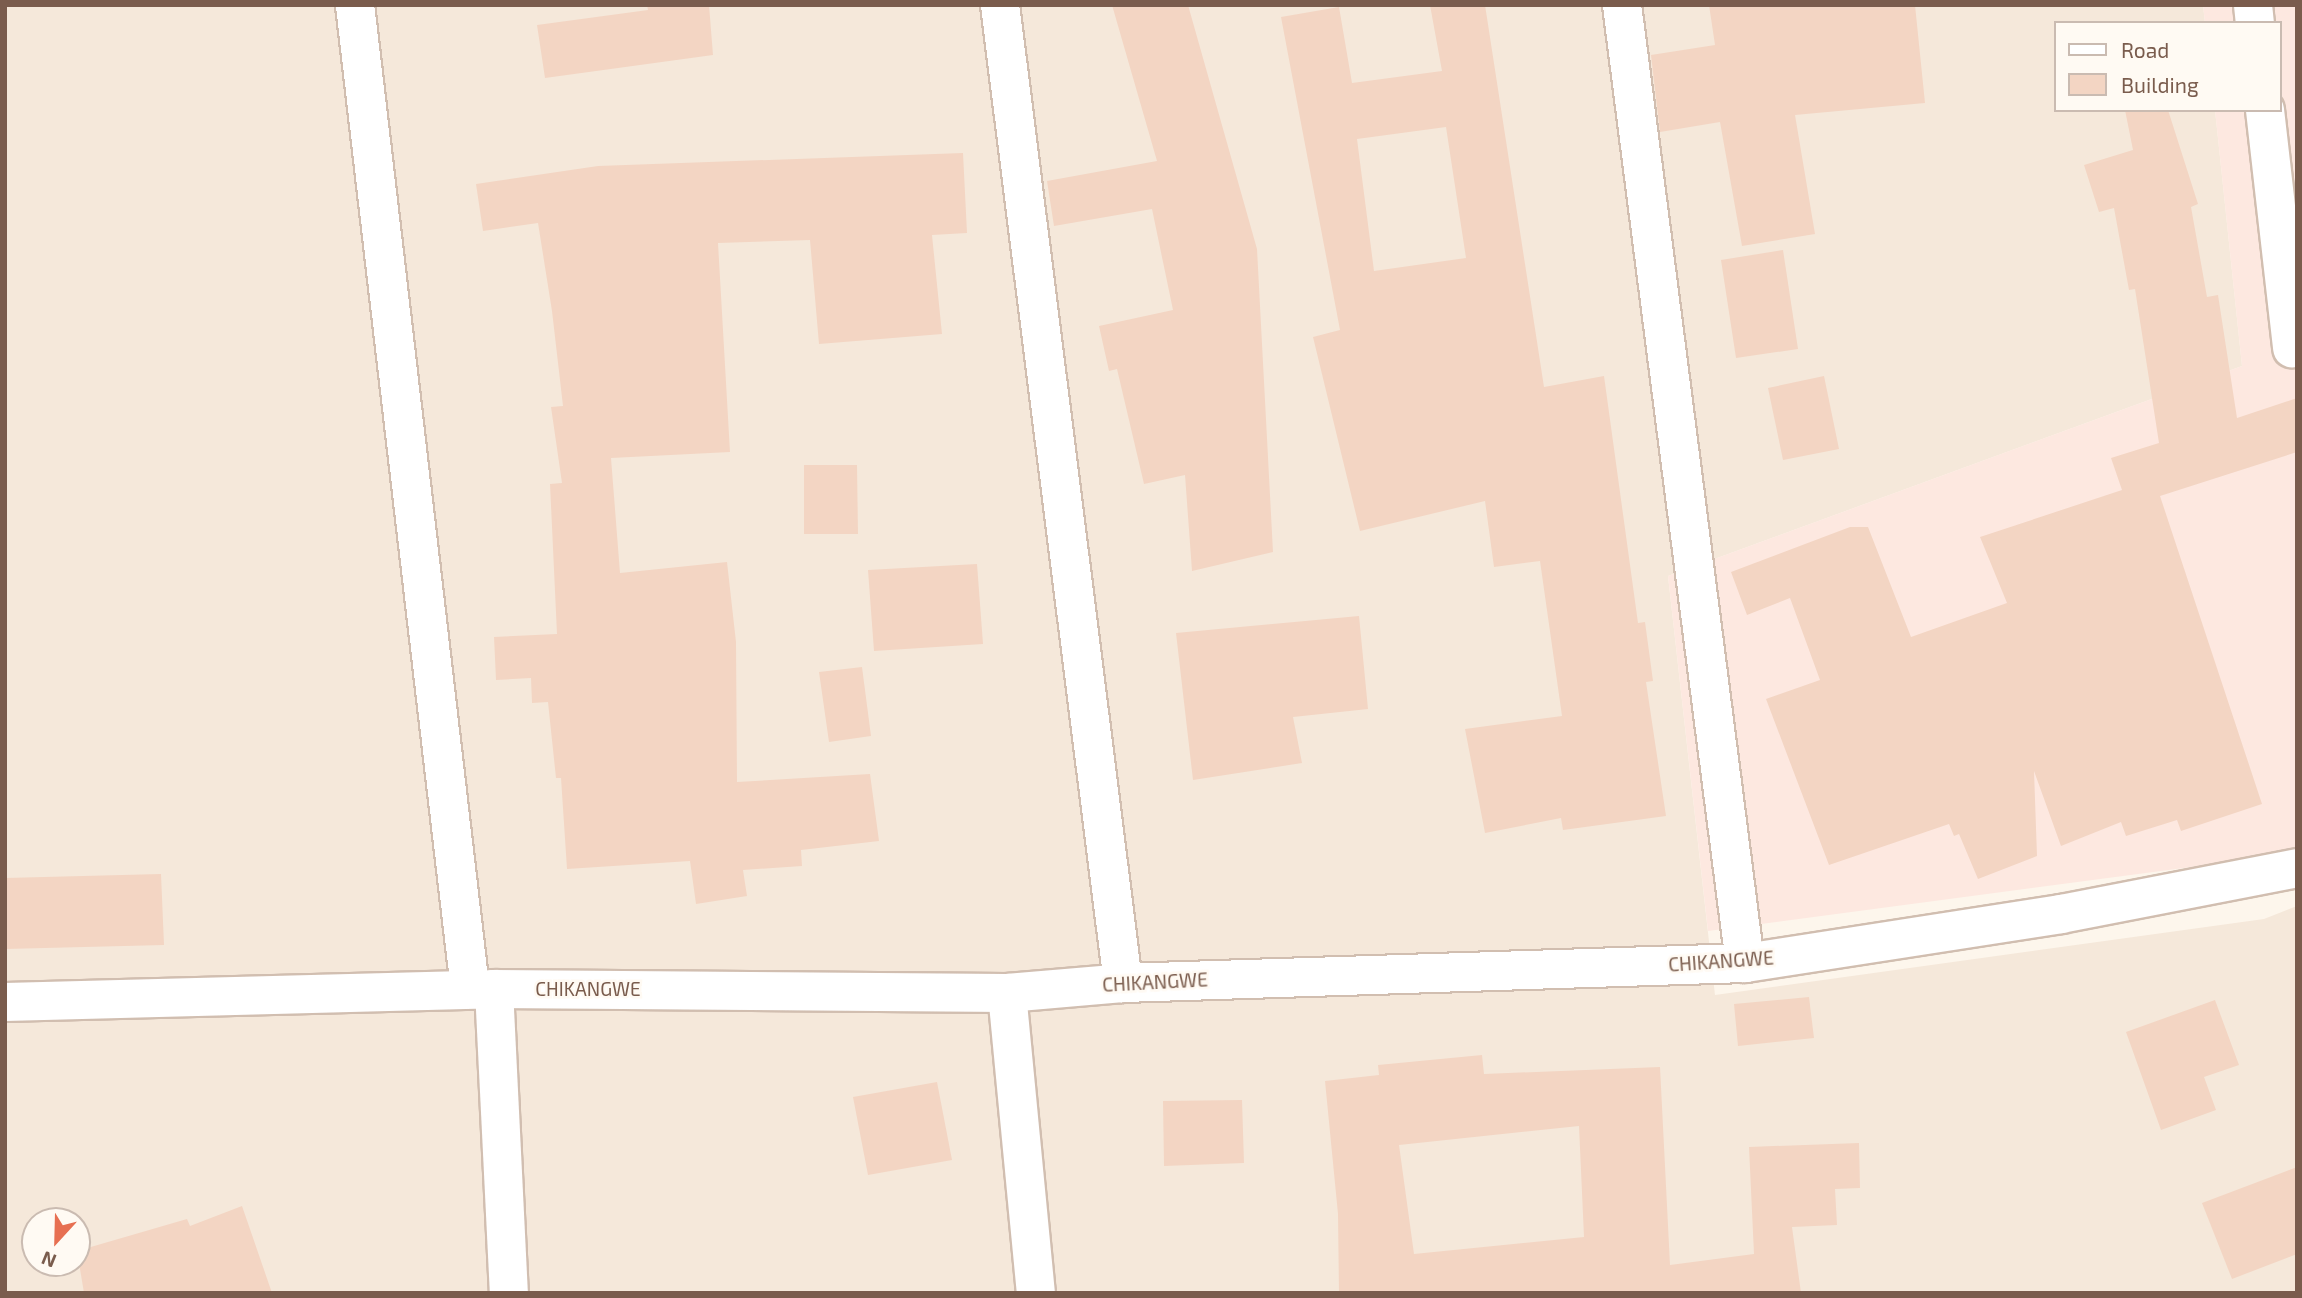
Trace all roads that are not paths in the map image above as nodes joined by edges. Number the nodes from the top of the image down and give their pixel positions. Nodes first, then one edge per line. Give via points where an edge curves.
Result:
1 (355, 5) edge
2 (1000, 5) edge
3 (1622, 5) edge
4 (2265, 112) edge
5 (2292, 348) dead end
6 (2297, 868) edge
7 (1745, 963) junction
8 (1123, 983) junction
9 (482, 989) junction
10 (1007, 992) junction
11 (5, 1002) edge
12 (509, 1293) edge
13 (1036, 1293) edge

1 - 9 street
2 - 8 street
3 - 7 street
4 - 5 street
6 - 7 street, CHIKANGWE via 2061,914
7 - 8 street, CHIKANGWE
8 - 10 street, CHIKANGWE
9 - 10 street, CHIKANGWE
9 - 11 street, CHIKANGWE
9 - 12 street
10 - 13 street

